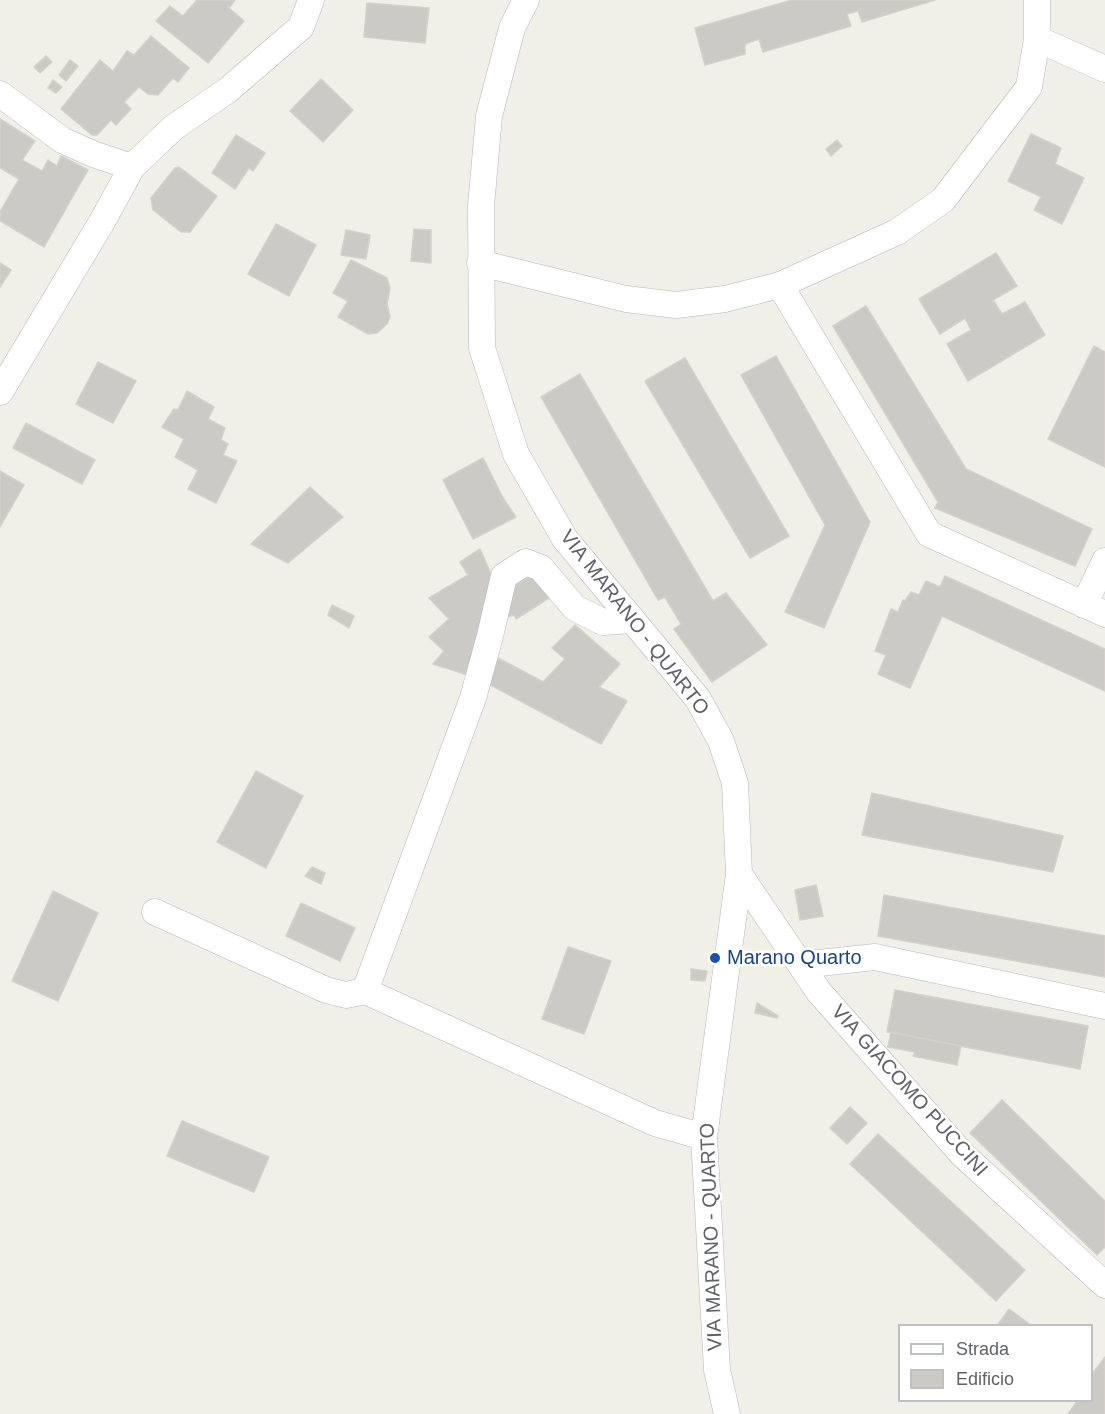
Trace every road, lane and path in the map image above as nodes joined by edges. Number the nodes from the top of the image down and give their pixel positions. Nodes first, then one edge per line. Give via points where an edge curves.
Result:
1 (311, 0) edge
2 (526, 0) edge
3 (1037, 0) edge
4 (1037, 39) junction
5 (1105, 69) edge
6 (0, 94) edge
7 (132, 167) junction
8 (480, 263) junction
9 (780, 285) junction
10 (0, 392) edge
11 (1105, 561) edge
12 (1095, 609) edge
13 (632, 620) junction
14 (739, 874) junction
15 (155, 912) dead end
16 (801, 965) junction
17 (365, 991) junction
18 (1105, 1006) edge
19 (704, 1137) junction
20 (1105, 1286) edge
21 (717, 1370) junction
22 (708, 1414) edge
23 (727, 1414) edge

1 - 7 street via 301,27 228,90 173,128
2 - 8 street, VIA MARANO - QUARTO via 512,28 489,116
3 - 4 street
4 - 5 street
4 - 9 street via 1029,87 943,200 897,232
6 - 7 street via 62,140
7 - 10 street
8 - 9 street via 626,299 676,305 725,299
8 - 13 street, VIA MARANO - QUARTO via 482,348 516,454 565,539
9 - 12 street via 929,534
11 - 12 street
13 - 14 street, VIA MARANO - QUARTO via 698,699 721,741 735,783
13 - 17 street via 603,622 575,608 541,568 525,562 504,576 472,698
14 - 16 street, VIA GIACOMO PUCCINI
14 - 19 street, VIA MARANO - QUARTO
15 - 17 street via 326,990 346,994
16 - 18 street via 875,957
16 - 20 street, VIA GIACOMO PUCCINI via 819,992 962,1154
17 - 19 street via 656,1123
19 - 21 street, VIA MARANO - QUARTO
21 - 22 street, VIA MARANO - QUARTO
21 - 23 street, VIA MARANO - QUARTO

